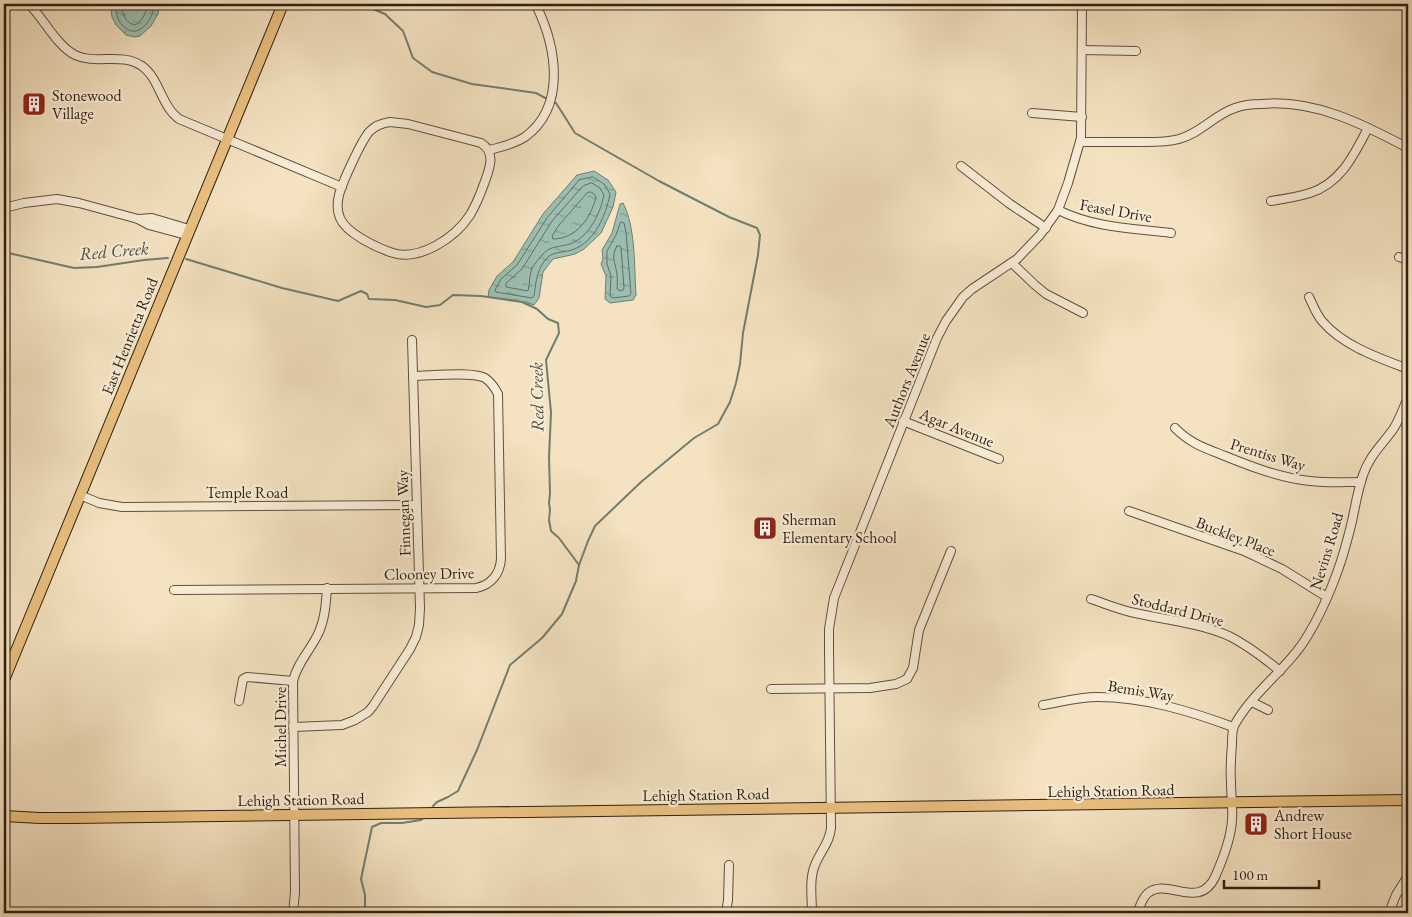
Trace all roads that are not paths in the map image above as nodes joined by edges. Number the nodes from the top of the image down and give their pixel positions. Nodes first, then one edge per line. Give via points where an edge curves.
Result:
1 (29, 4) edge
2 (282, 4) edge
3 (538, 4) edge
4 (1082, 4) edge
5 (1082, 50) junction
6 (1136, 51) dead end
7 (1032, 113) dead end
8 (1082, 117) junction
9 (1368, 128) junction
10 (226, 139) junction
11 (1080, 142) junction
12 (1408, 148) edge
13 (489, 150) junction
14 (961, 166) dead end
15 (342, 188) junction
16 (1272, 201) dead end
17 (4, 208) edge
18 (1058, 210) junction
19 (1046, 228) junction
20 (188, 232) junction
21 (1171, 233) dead end
22 (1399, 257) dead end
23 (1408, 260) edge
24 (1012, 263) junction
25 (1309, 297) dead end
26 (1083, 314) dead end
27 (412, 340) dead end
28 (1408, 368) edge
29 (413, 376) junction
30 (1408, 397) edge
31 (904, 421) junction
32 (1175, 428) dead end
33 (999, 459) dead end
34 (1361, 482) junction
35 (80, 495) junction
36 (416, 505) junction
37 (1129, 511) dead end
38 (951, 551) dead end
39 (327, 588) junction
40 (419, 588) junction
41 (174, 590) dead end
42 (1327, 598) junction
43 (1091, 599) dead end
44 (1280, 671) junction
45 (4, 680) edge
46 (293, 681) junction
47 (829, 689) junction
48 (771, 690) dead end
49 (239, 701) dead end
50 (1252, 702) junction
51 (1043, 705) dead end
52 (1268, 710) dead end
53 (293, 727) junction
54 (1233, 727) junction
55 (1408, 800) edge
56 (1232, 803) junction
57 (830, 808) junction
58 (294, 815) junction
59 (4, 816) edge
60 (729, 865) dead end
61 (1408, 876) edge
62 (293, 913) edge
63 (726, 913) edge
64 (812, 913) edge
65 (1137, 913) edge
66 (1389, 913) edge

1 - 10 street via 67,50 89,59 121,59 139,64 151,75 171,112
2 - 10 main road, East Henrietta Road
3 - 13 street via 552,46 554,80 550,99 541,120 524,138
4 - 5 street, Authors Avenue
5 - 6 street
5 - 8 street, Authors Avenue
7 - 8 street
8 - 11 street, Authors Avenue
9 - 11 street via 1315,108 1268,103 1236,107 1192,135 1179,139
9 - 12 street
9 - 16 street via 1352,158 1334,180 1310,193
10 - 15 street
10 - 20 main road, East Henrietta Road
11 - 18 street, Authors Avenue
13 - 15 street via 481,143 408,124 382,123 364,139
13 - 15 street via 488,170 469,217 447,239 421,252 394,253 348,230 338,210
14 - 19 street
17 - 20 street via 57,199 138,219 149,225
18 - 19 street, Authors Avenue
18 - 21 street, Feasel Drive via 1094,224
19 - 24 street, Authors Avenue
20 - 35 main road, East Henrietta Road
22 - 23 street
24 - 26 street via 1046,294
24 - 31 street, Authors Avenue via 972,290 956,306 937,338
25 - 28 street via 1321,320 1337,334 1366,351
27 - 29 street, Finnegan Way
29 - 36 street, Finnegan Way
29 - 40 street, Clooney Drive via 480,376 496,391 498,407 501,559 496,576 480,587
30 - 34 street, Nevins Road via 1394,426 1368,463
31 - 33 street, Agar Avenue
31 - 47 street, Authors Avenue via 834,598 829,630
32 - 34 street, Prentiss Way via 1193,443 1265,471 1312,481
34 - 42 street, Nevins Road via 1348,537
35 - 36 street, Temple Road via 122,507
35 - 45 main road, East Henrietta Road
36 - 40 street, Finnegan Way
37 - 42 street, Buckley Place via 1244,551 1282,569
38 - 47 street via 919,630 913,668 907,679 885,687
39 - 40 street, Clooney Drive
39 - 41 street, Clooney Drive
39 - 46 street, Michel Drive via 324,618
40 - 53 street, Finnegan Way via 416,637 368,712 342,725
42 - 44 street, Nevins Road via 1302,646
43 - 44 street, Stoddard Drive via 1133,613 1217,632 1242,644
44 - 50 street, Nevins Road
46 - 49 street via 247,677 242,679
46 - 53 street, Michel Drive
47 - 48 street
47 - 57 street, Authors Avenue
50 - 52 street
50 - 54 street, Nevins Road
51 - 54 street, Bemis Way via 1095,697 1135,700 1189,712
53 - 58 street, Michel Drive
54 - 56 street
55 - 56 main road, Lehigh Station Road
56 - 57 main road, Lehigh Station Road
56 - 65 street via 1231,833 1210,886 1190,893 1149,892
57 - 58 main road, Lehigh Station Road
57 - 64 street, Authors Avenue via 831,834 812,872
58 - 59 main road, Lehigh Station Road
58 - 62 street, Michel Drive
60 - 63 street
61 - 66 street

